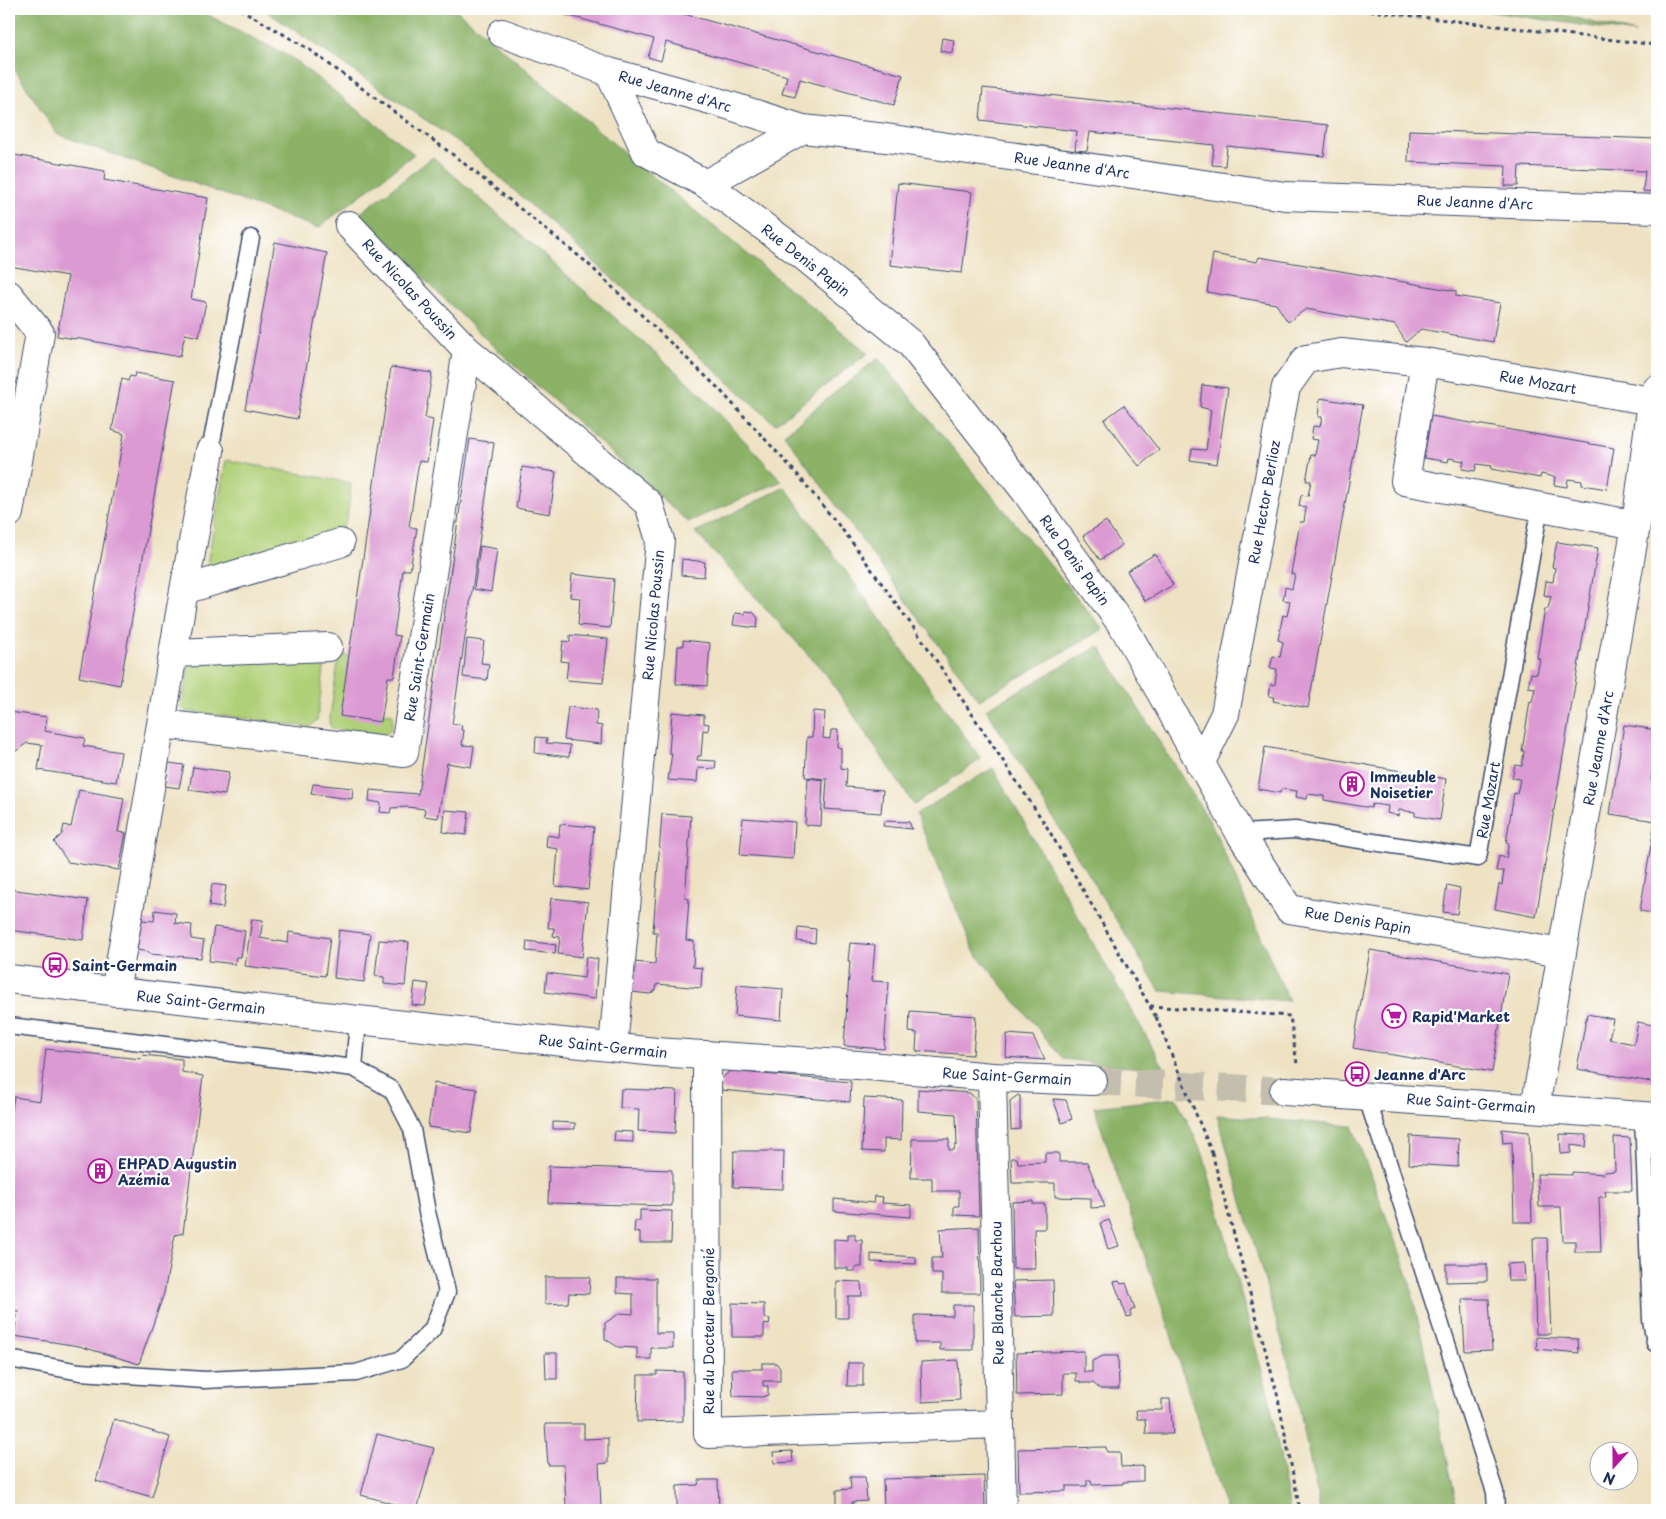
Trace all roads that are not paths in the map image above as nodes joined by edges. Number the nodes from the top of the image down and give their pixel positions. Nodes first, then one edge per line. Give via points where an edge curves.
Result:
1 (502, 32) dead end
2 (610, 72) junction
3 (803, 129) junction
4 (706, 184) junction
5 (1657, 209) edge
6 (349, 225) dead end
7 (251, 238) dead end
8 (9, 295) edge
9 (468, 350) junction
10 (1425, 362) junction
11 (1654, 395) edge
12 (210, 451) joint
13 (1540, 506) junction
14 (9, 513) edge
15 (1636, 525) junction
16 (340, 543) dead end
17 (184, 590) junction
18 (328, 647) dead end
19 (174, 653) junction
20 (162, 724) junction
21 (1200, 764) junction
22 (1240, 833) junction
23 (1562, 952) junction
24 (9, 978) edge
25 (114, 992) junction
26 (358, 1020) junction
27 (9, 1026) edge
28 (613, 1047) junction
29 (707, 1055) junction
30 (354, 1068) junction
31 (992, 1077) junction
32 (1093, 1081) tunnel mouth
33 (1293, 1092) tunnel mouth
34 (1366, 1096) junction
35 (1535, 1108) junction
36 (1650, 1116) edge
37 (1657, 1344) edge
38 (9, 1359) edge
39 (1000, 1424) junction
40 (1002, 1510) edge
41 (1496, 1510) edge

1 - 2 street, Rue Jeanne d'Arc
2 - 3 street, Rue Jeanne d'Arc
2 - 4 street, Rue Denis Papin via 646,152
3 - 4 street
3 - 5 street, Rue Jeanne d'Arc via 886,138 1285,196
4 - 21 street, Rue Denis Papin via 801,254 910,343 1026,492 1125,629
6 - 9 street, Rue Nicolas Poussin
7 - 12 lane
8 - 14 street via 40,333
9 - 20 street, Rue Saint-Germain via 404,753
9 - 28 street, Rue Nicolas Poussin via 649,504 660,540
10 - 11 street, Rue Mozart
10 - 13 street via 1405,481
10 - 21 street, Rue Hector Berlioz via 1341,353 1306,359 1286,387 1225,714
11 - 15 street, Rue Jeanne d'Arc
12 - 17 street
13 - 15 street
13 - 22 lane, Rue Mozart via 1478,858 1295,830
15 - 23 street, Rue Jeanne d'Arc
16 - 17 street
17 - 19 street
18 - 19 street
19 - 20 street
20 - 25 street
21 - 22 street, Rue Denis Papin
22 - 23 street, Rue Denis Papin via 1289,909
23 - 35 street, Rue Jeanne d'Arc
24 - 25 street, Rue Saint-Germain
25 - 26 street, Rue Saint-Germain
26 - 28 street, Rue Saint-Germain
26 - 30 lane
27 - 30 lane
28 - 29 street, Rue Saint-Germain
29 - 31 street, Rue Saint-Germain
29 - 39 street, Rue du Docteur Bergonié via 708,1434
30 - 38 lane via 392,1090 412,1129 427,1212 447,1292 432,1330 402,1359 356,1373 205,1380 80,1372
31 - 32 street, Rue Saint-Germain
31 - 39 street, Rue Blanche Barchou
33 - 34 street, Rue Saint-Germain
34 - 35 street, Rue Saint-Germain
34 - 41 lane via 1495,1492
35 - 36 street, Rue Saint-Germain
36 - 37 lane via 1651,1320
39 - 40 street, Rue Blanche Barchou

